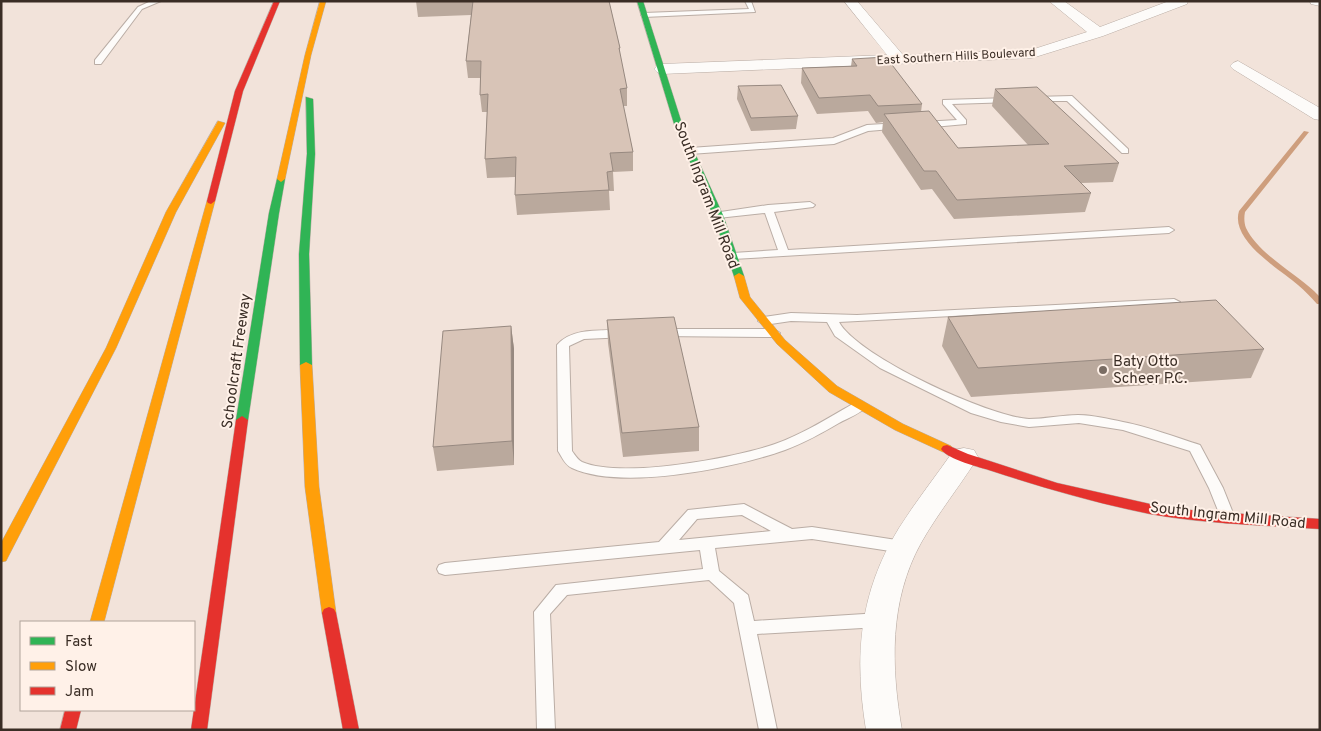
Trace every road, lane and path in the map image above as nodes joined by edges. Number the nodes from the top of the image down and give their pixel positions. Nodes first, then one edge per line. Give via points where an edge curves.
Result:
1 (158, 1) edge
2 (277, 1) edge
3 (323, 1) edge
4 (640, 1) edge
5 (748, 1) edge
6 (850, 1) edge
7 (1055, 1) edge
8 (1182, 1) edge
9 (1316, 1) edge
10 (1320, 2) edge
11 (644, 15) junction
12 (1098, 33) junction
13 (308, 55) junction
14 (899, 60) junction
15 (98, 62) dead end
16 (1238, 66) dead end
17 (662, 70) junction
18 (239, 91) junction
19 (1302, 103) junction
20 (1320, 103) edge
21 (1320, 115) edge
22 (915, 125) edge
23 (905, 126) edge
24 (690, 151) junction
25 (1125, 151) dead end
26 (810, 205) dead end
27 (768, 208) junction
28 (718, 214) junction
29 (1168, 230) dead end
30 (784, 253) junction
31 (733, 256) junction
32 (1174, 302) edge
33 (831, 318) junction
34 (764, 321) junction
35 (651, 333) edge
36 (774, 333) junction
37 (633, 334) edge
38 (861, 404) junction
39 (964, 457) junction
40 (1228, 518) junction
41 (1320, 524) edge
42 (789, 535) junction
43 (706, 543) junction
44 (664, 547) junction
45 (904, 547) junction
46 (1, 557) edge
47 (444, 569) dead end
48 (712, 574) junction
49 (880, 620) junction
50 (97, 621) edge
51 (748, 628) junction
52 (73, 711) edge
53 (68, 730) edge
54 (199, 730) edge
55 (351, 730) edge
56 (546, 730) edge
57 (768, 730) edge
58 (884, 730) edge

1 - 15 lane via 140,8
2 - 18 main road
3 - 13 main road, Schoolcraft Freeway
4 - 11 main road, South Ingram Mill Road
5 - 11 lane via 753,11
6 - 14 street
7 - 12 street
8 - 12 street, East Southern Hills Boulevard
9 - 10 street
11 - 17 main road, South Ingram Mill Road
12 - 14 street, East Southern Hills Boulevard via 1032,54
13 - 54 main road, Schoolcraft Freeway via 272,222
13 - 55 main road via 311,154 304,272 312,478 330,624
14 - 17 street, East Southern Hills Boulevard
16 - 19 street
17 - 24 main road, South Ingram Mill Road
18 - 46 main road via 171,212 111,348
18 - 50 main road
19 - 20 street
19 - 21 street
22 - 25 lane via 963,122 946,102 1069,98
23 - 24 lane via 867,128 834,141
24 - 28 main road, South Ingram Mill Road
26 - 27 lane
27 - 28 lane
27 - 30 lane
28 - 31 main road, South Ingram Mill Road
29 - 30 lane
30 - 31 lane
31 - 34 main road, South Ingram Mill Road via 745,298
32 - 33 lane
33 - 34 lane via 792,317
33 - 40 lane via 839,333 884,365 984,412 1029,423 1079,419 1124,426 1195,448
34 - 36 main road, South Ingram Mill Road
35 - 36 lane
36 - 38 main road, South Ingram Mill Road via 834,389
37 - 38 lane via 582,336 563,345 565,451 576,465 607,472 632,473 748,456 802,438
38 - 39 main road, South Ingram Mill Road via 899,427
39 - 40 main road, South Ingram Mill Road via 1055,488 1102,499 1150,509
39 - 45 street
40 - 41 main road, South Ingram Mill Road
42 - 43 lane
42 - 44 lane via 744,509 727,510 693,514
42 - 45 lane via 812,533
43 - 44 lane
43 - 48 lane
44 - 47 lane
45 - 49 street via 893,569
48 - 51 lane via 742,600
48 - 56 lane via 562,589 542,612
49 - 51 lane
49 - 58 street via 878,683
51 - 57 lane
52 - 53 main road

